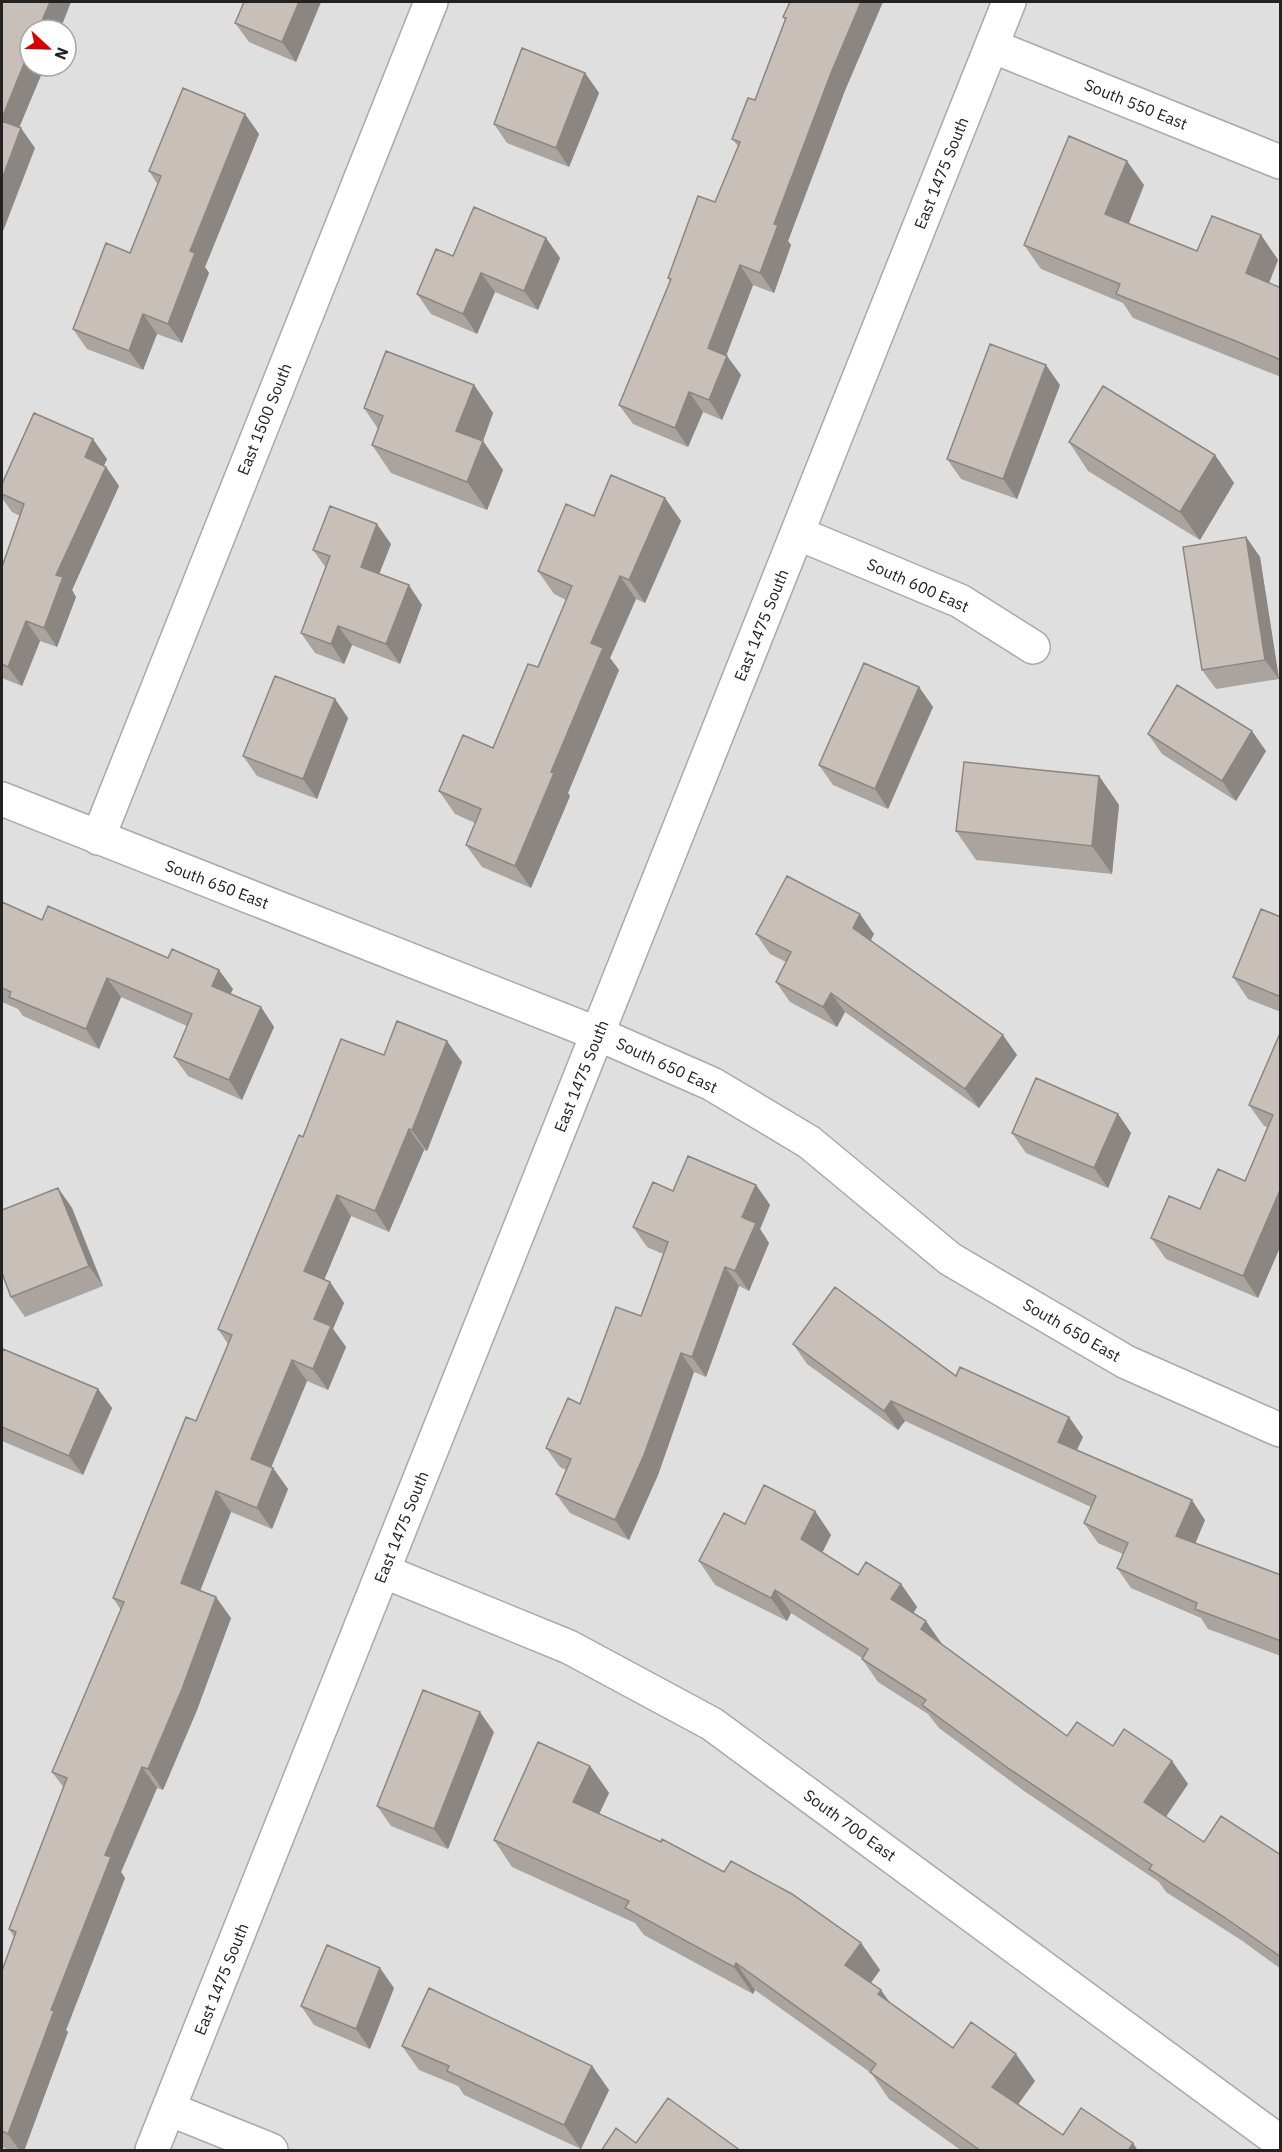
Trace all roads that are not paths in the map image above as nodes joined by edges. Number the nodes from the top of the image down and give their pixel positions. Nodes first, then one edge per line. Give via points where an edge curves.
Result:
1 (430, 2) edge
2 (1010, 2) edge
3 (992, 45) junction
4 (1281, 162) edge
5 (797, 532) junction
6 (1034, 647) dead end
7 (2, 800) edge
8 (98, 837) junction
9 (598, 1034) junction
10 (1281, 1430) edge
11 (383, 1571) junction
12 (169, 2109) junction
13 (1281, 2142) edge
14 (152, 2151) edge
15 (271, 2151) edge

1 - 8 street, East 1500 South
2 - 3 street, East 1475 South
3 - 4 street, South 550 East
3 - 5 street, East 1475 South
5 - 6 street, South 600 East via 960,601
5 - 9 street, East 1475 South
7 - 8 street, South 650 East
8 - 9 street, South 650 East
9 - 10 street, South 650 East via 712,1084 808,1142 950,1259 1126,1362
9 - 11 street, East 1475 South
11 - 12 street, East 1475 South
11 - 13 street, South 700 East via 569,1647 712,1724
12 - 14 street, East 1475 South
12 - 15 street

